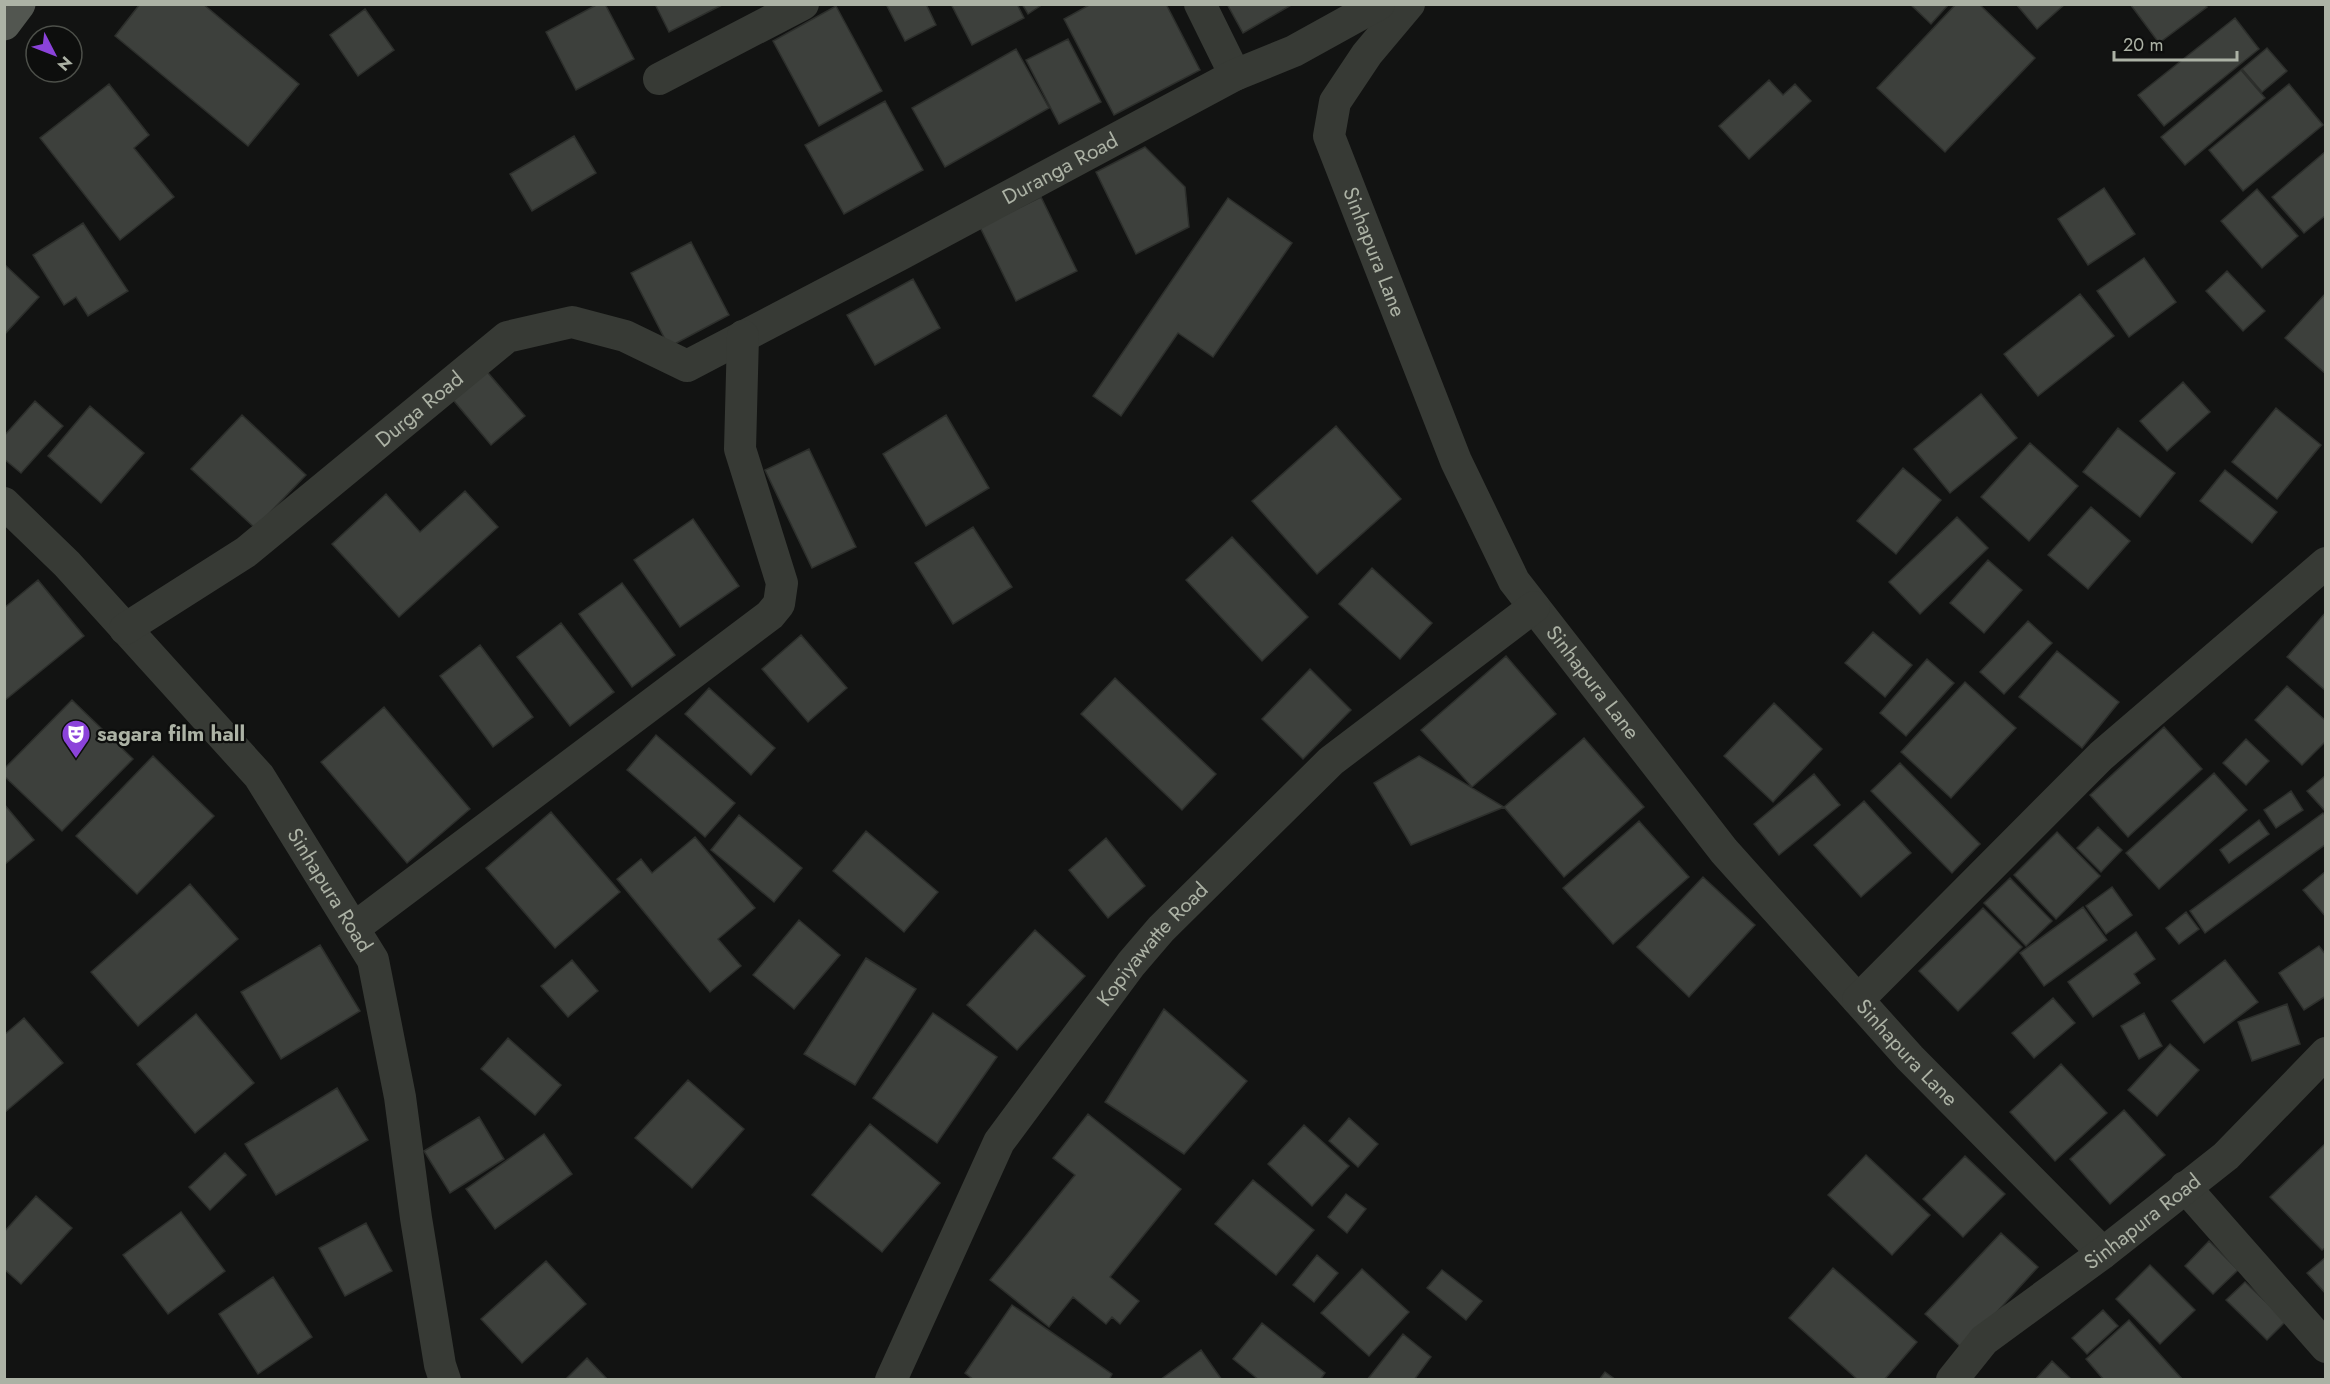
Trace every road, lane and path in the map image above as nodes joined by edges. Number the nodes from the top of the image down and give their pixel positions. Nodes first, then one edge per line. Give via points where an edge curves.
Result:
1 (19, 4) edge
2 (803, 4) edge
3 (1200, 4) edge
4 (1379, 4) edge
5 (1409, 4) edge
6 (4, 24) edge
7 (1235, 75) junction
8 (659, 79) dead end
9 (743, 336) junction
10 (4, 502) edge
11 (2325, 563) edge
12 (1534, 607) junction
13 (125, 629) junction
14 (354, 928) junction
15 (1858, 1000) junction
16 (2325, 1053) edge
17 (2185, 1187) junction
18 (2103, 1254) junction
19 (2325, 1347) edge
20 (445, 1380) edge
21 (891, 1380) edge
22 (1952, 1380) edge

1 - 6 main road
2 - 8 street
3 - 7 street
4 - 7 street, Duranga Road via 1294,51
5 - 12 street, Sinhapura Lane via 1367,54 1335,102 1329,136 1456,460 1514,581
7 - 9 street, Duranga Road
9 - 13 street, Durga Road via 687,366 625,336 572,322 507,337 246,552
9 - 14 street via 740,449 782,584 778,604 770,615
10 - 13 street, Sinhapura Road
11 - 15 street via 2101,756
12 - 15 street, Sinhapura Lane via 1724,851
12 - 21 street, Kopiyawatte Road via 1331,761 1161,929 1131,964 999,1142
13 - 14 street, Sinhapura Road via 260,776
14 - 20 street, Sinhapura Road via 373,960 400,1097 416,1218
15 - 18 street, Sinhapura Lane
16 - 17 street, Sinhapura Road via 2226,1156
17 - 18 street, Sinhapura Road
17 - 19 street
18 - 22 street, Sinhapura Road via 1984,1340

